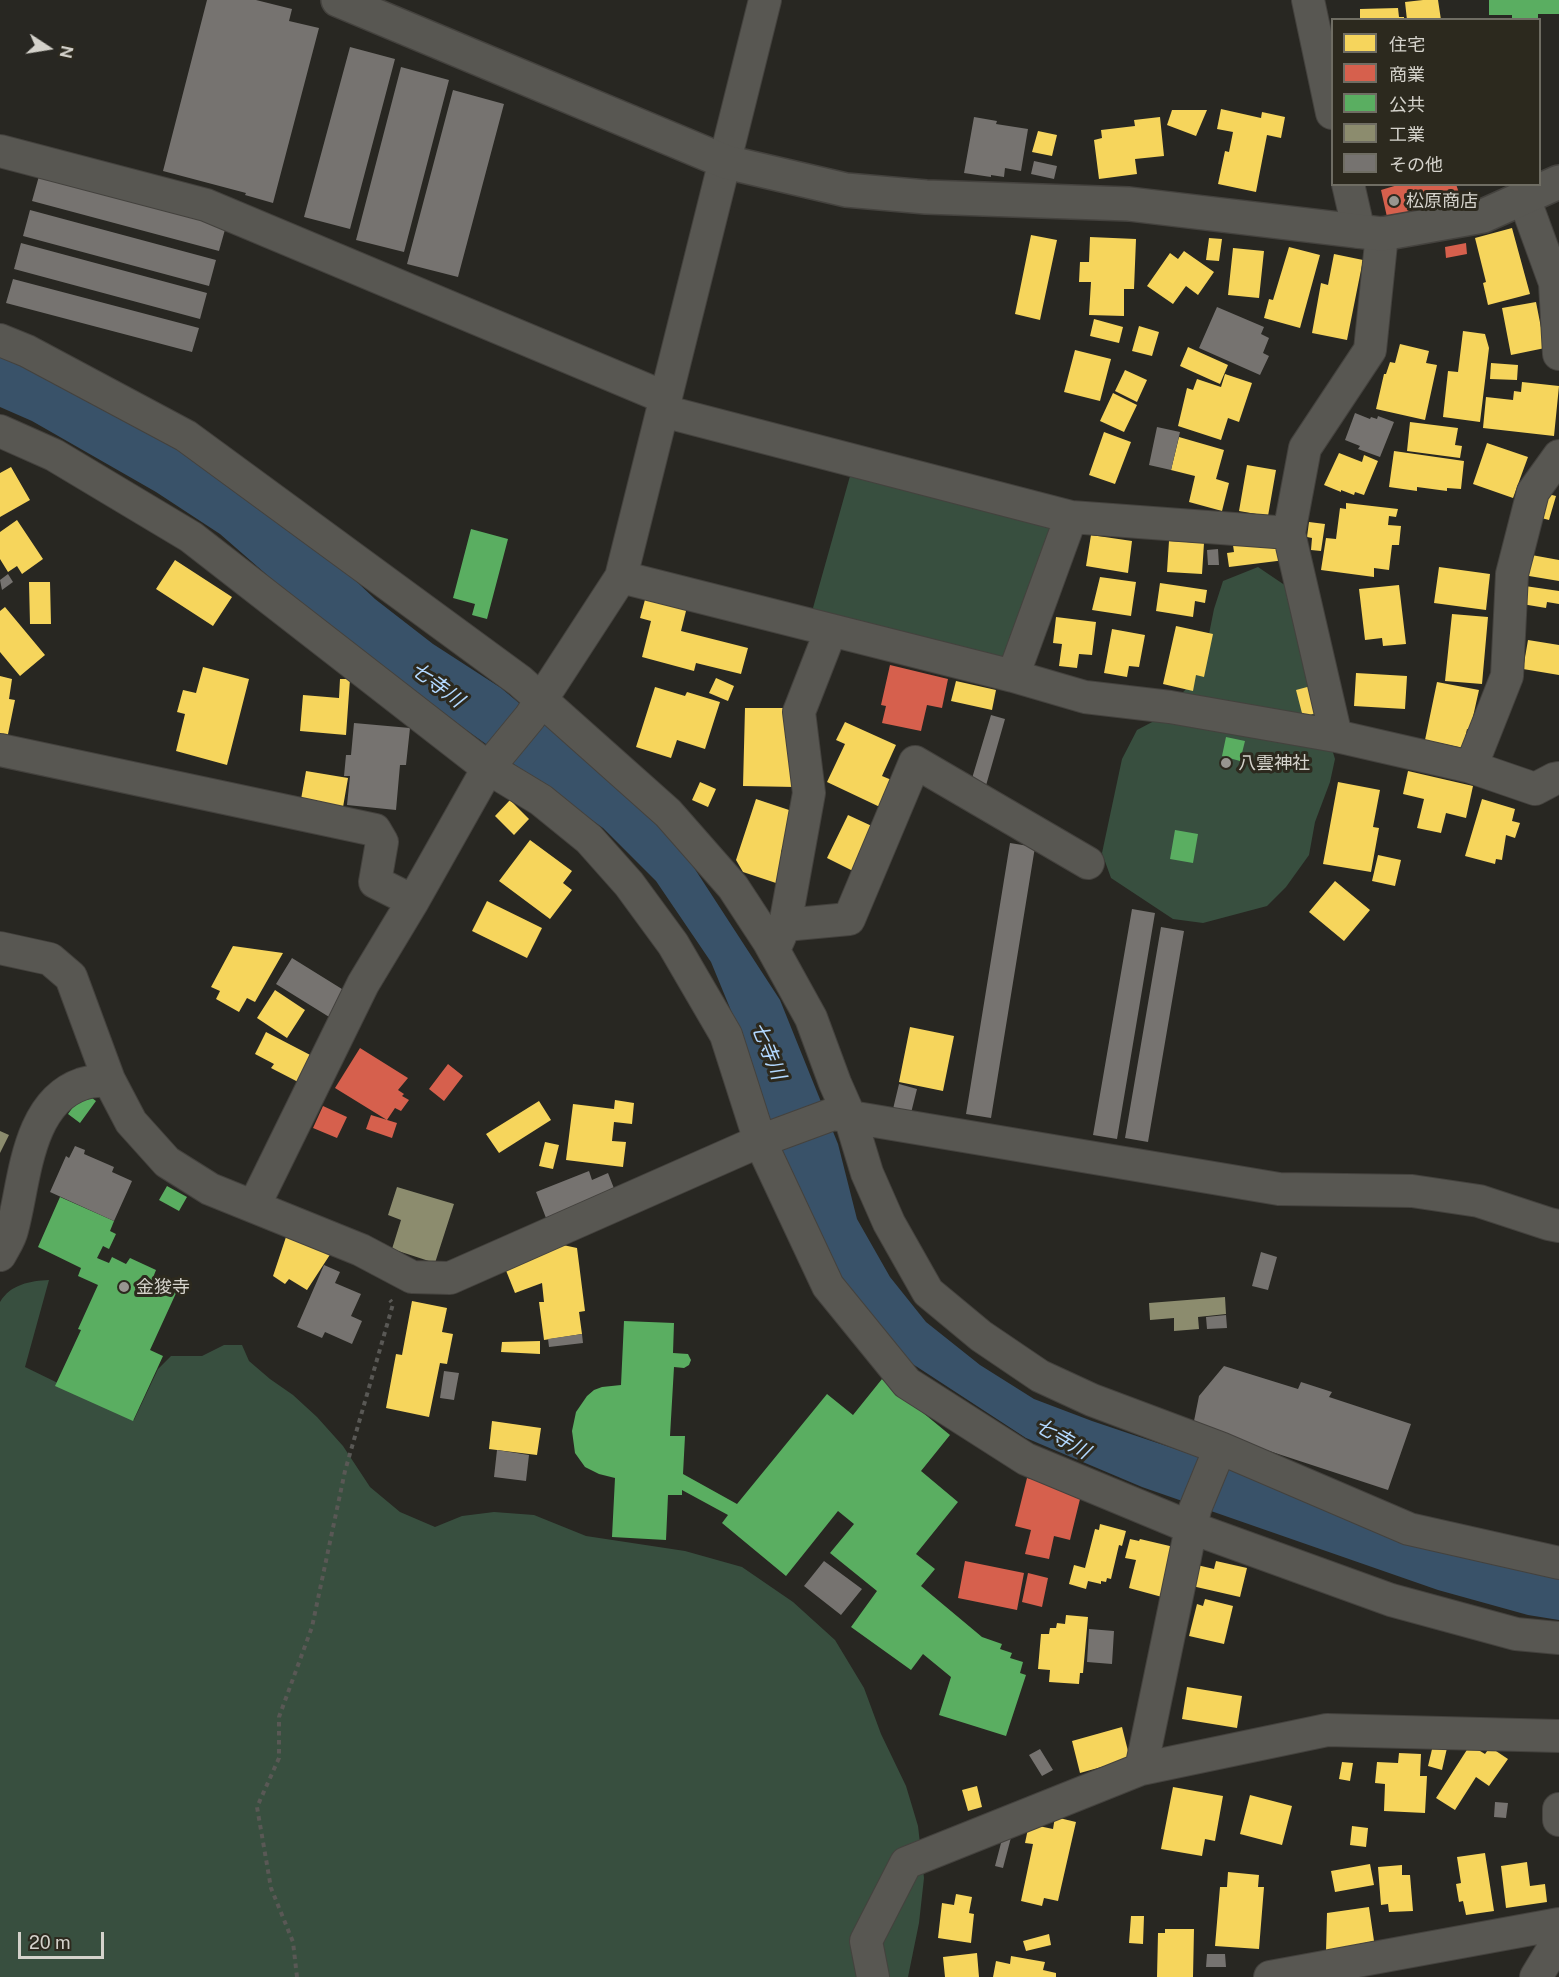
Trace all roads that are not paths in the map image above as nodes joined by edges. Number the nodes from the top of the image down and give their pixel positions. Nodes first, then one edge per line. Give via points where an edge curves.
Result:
1 (338, 0) edge
2 (765, 0) edge
3 (1308, 0) edge
4 (1331, 108) edge
5 (0, 152) edge
6 (726, 162) junction
7 (1559, 182) edge
8 (1349, 186) edge
9 (1524, 198) junction
10 (1370, 233) junction
11 (0, 340) edge
12 (1559, 354) edge
13 (665, 404) junction
14 (0, 431) edge
15 (1559, 456) edge
16 (1071, 517) junction
17 (1289, 533) junction
18 (621, 577) junction
19 (831, 630) junction
20 (1012, 676) junction
21 (535, 708) junction
22 (1336, 736) junction
23 (0, 750) edge
24 (494, 761) junction
25 (1471, 767) junction
26 (1559, 778) edge
27 (1088, 863) dead end
28 (413, 901) junction
29 (779, 938) junction
30 (0, 948) edge
31 (109, 1080) junction
32 (842, 1116) junction
33 (767, 1139) junction
34 (254, 1206) junction
35 (1559, 1226) edge
36 (0, 1255) edge
37 (1218, 1452) junction
38 (1194, 1518) junction
39 (1559, 1563) edge
40 (1559, 1638) edge
41 (1559, 1736) edge
42 (1142, 1769) junction
43 (1559, 1809) edge
44 (1559, 1820) edge
45 (1559, 1924) edge
46 (1559, 1939) edge
47 (873, 1977) edge
48 (1270, 1977) edge
49 (1536, 1977) edge

1 - 6 street
2 - 6 street
3 - 4 street
5 - 13 street via 206,205
6 - 10 street via 846,190 1129,204
6 - 13 street
7 - 9 street
8 - 10 street
9 - 10 street via 1483,216
9 - 12 street via 1554,283
10 - 17 street via 1370,350 1305,448
11 - 21 street via 186,436 520,681
13 - 16 street
13 - 18 street
14 - 24 street via 54,455 192,537
15 - 25 street via 1533,492 1512,574 1507,676
16 - 17 street
16 - 20 street
17 - 22 street
18 - 19 street
18 - 21 street
19 - 20 street
19 - 29 street via 799,712 809,793
20 - 22 street via 1085,698
21 - 24 street
21 - 29 street via 668,813
22 - 25 street
23 - 28 street via 375,830 382,842 375,882
24 - 28 street
24 - 33 street via 588,839 629,884 673,944 726,1035
25 - 26 street via 1535,789
27 - 29 street via 915,762 849,919
28 - 34 street via 363,984
29 - 32 street via 835,1083
30 - 31 street via 50,959 71,977
31 - 34 street via 131,1122 167,1162 210,1190
31 - 36 street via 82,1083 61,1095 44,1115 25,1163 12,1232
32 - 33 street
32 - 35 street via 1279,1189 1412,1191 1479,1201
32 - 37 street via 889,1223 928,1292 981,1336 1040,1376
33 - 34 street via 450,1278 411,1276 370,1254
33 - 38 street via 828,1286 908,1383 1026,1459
37 - 38 street
37 - 39 street via 1409,1529
38 - 40 street via 1391,1600 1516,1634
38 - 42 street
41 - 42 street via 1327,1730
42 - 47 street via 906,1863 866,1941
43 - 44 street
45 - 48 street
46 - 49 street

